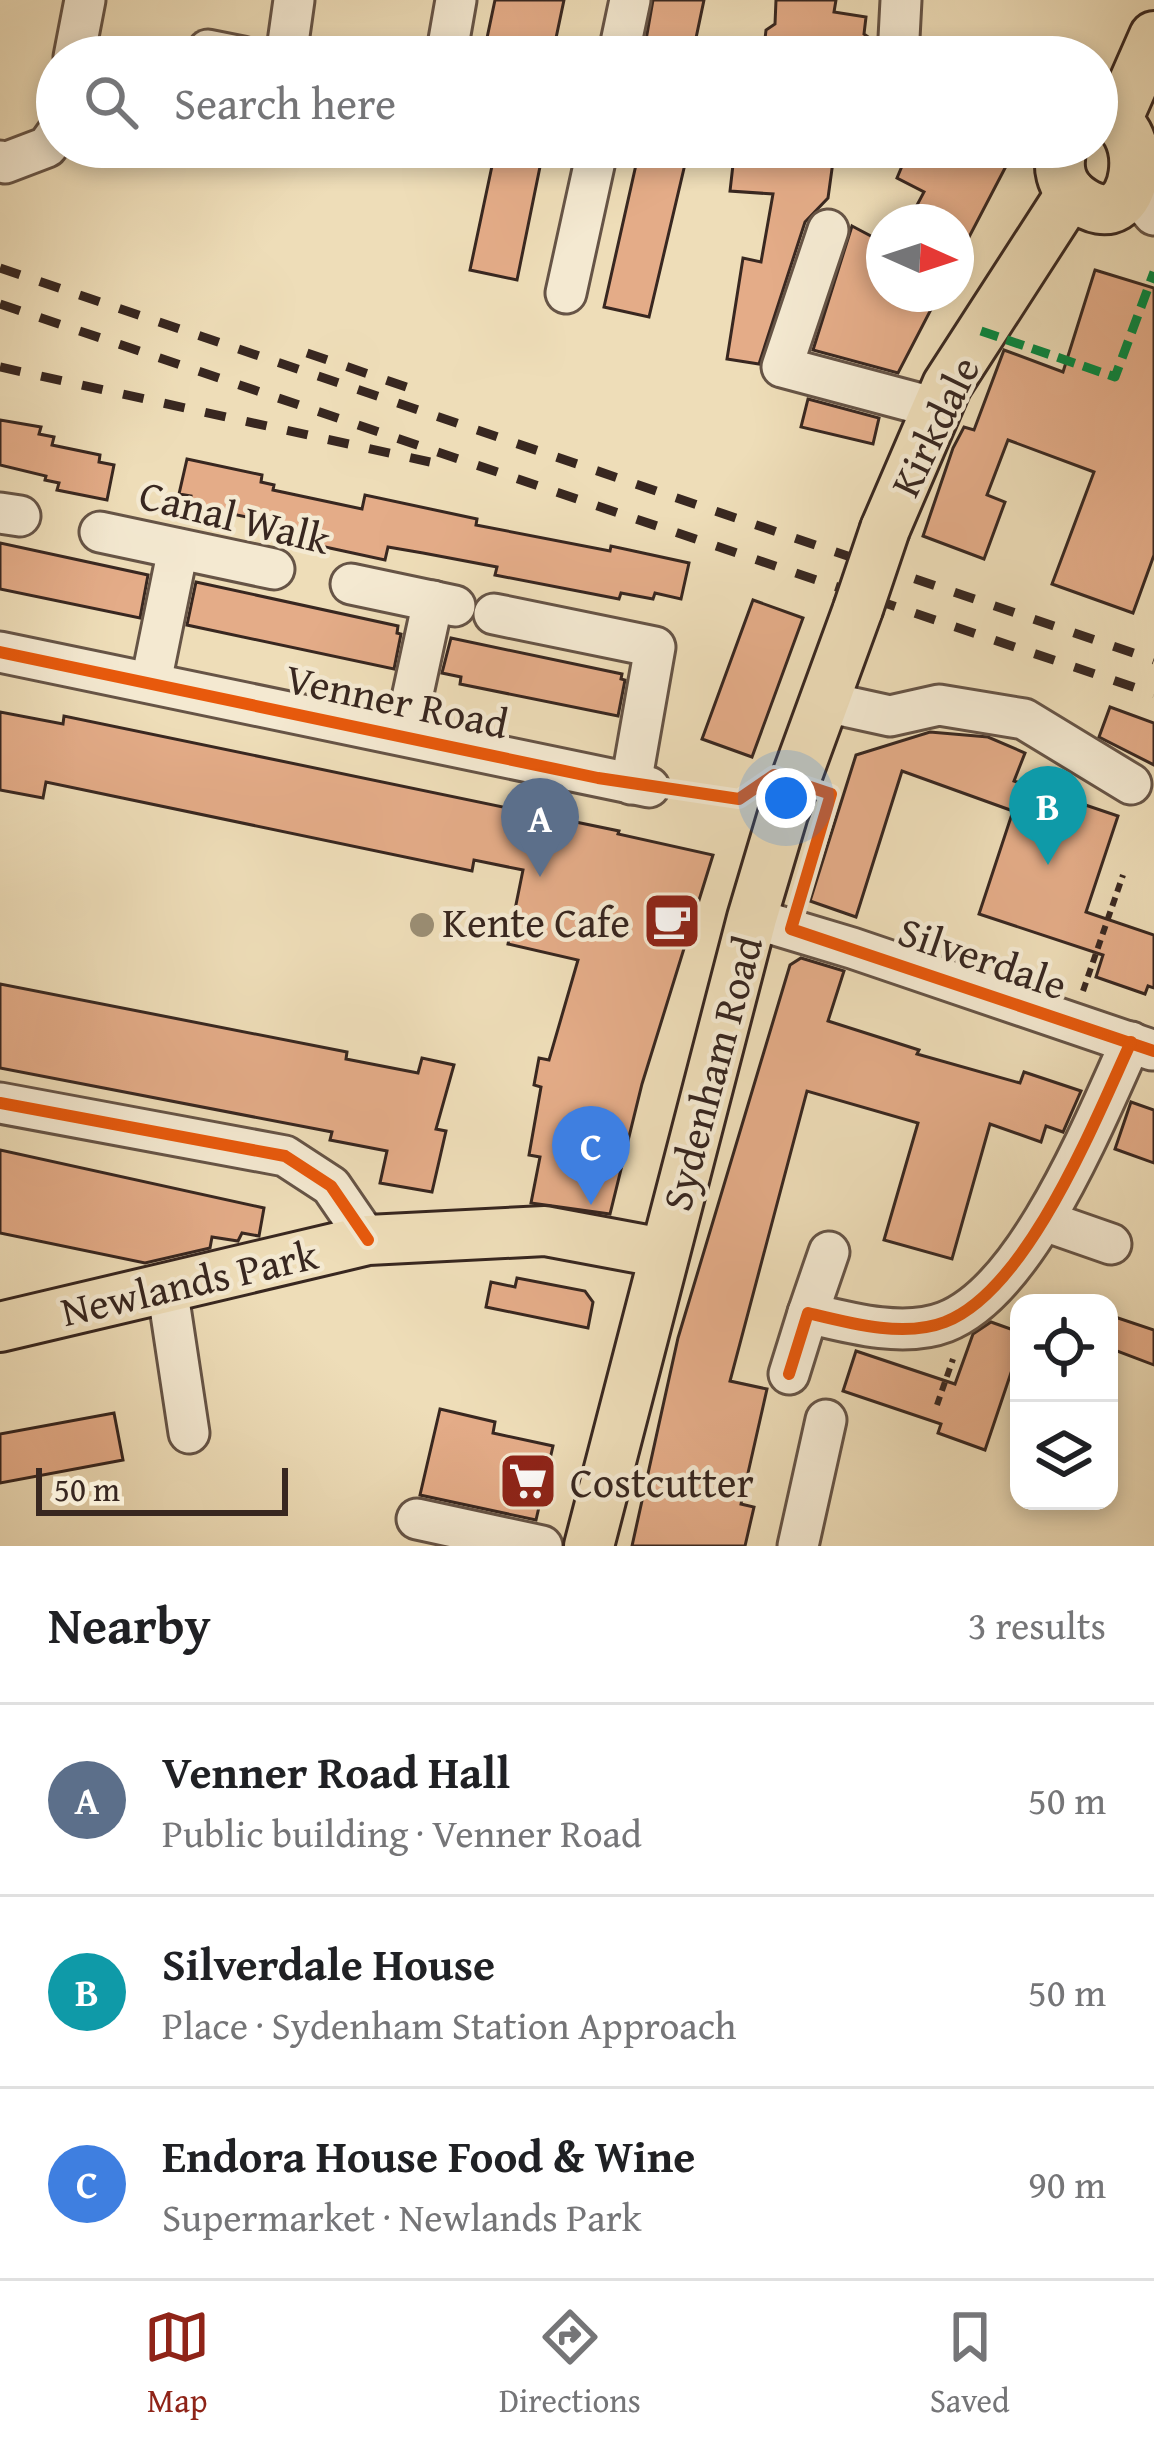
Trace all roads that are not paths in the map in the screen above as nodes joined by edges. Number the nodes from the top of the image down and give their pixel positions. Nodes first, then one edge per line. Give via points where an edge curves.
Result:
1 (85, 0) edge
2 (294, 0) edge
3 (456, 0) edge
4 (630, 0) edge
5 (901, 0) edge
6 (78, 36) edge
7 (289, 36) edge
8 (450, 36) edge
9 (622, 36) edge
10 (899, 36) edge
11 (1154, 37) edge
12 (1118, 100) edge
13 (1118, 123) edge
14 (36, 151) edge
15 (0, 160) edge
16 (593, 168) edge
17 (1066, 170) edge
18 (1149, 180) edge
19 (828, 230) dead end
20 (566, 292) dead end
21 (936, 408) junction
22 (100, 532) dead end
23 (178, 548) junction
24 (274, 569) dead end
25 (351, 584) dead end
26 (858, 609) joint
27 (494, 614) dead end
28 (0, 652) edge
29 (151, 682) junction
30 (826, 702) junction
31 (404, 735) junction
32 (1131, 784) dead end
33 (752, 918) junction
34 (1142, 1046) edge
35 (0, 1103) edge
36 (1046, 1221) junction
37 (368, 1240) junction
38 (1111, 1244) dead end
39 (829, 1252) dead end
40 (663, 1253) junction
41 (167, 1288) junction
42 (808, 1313) junction
43 (0, 1327) edge
44 (789, 1374) dead end
45 (826, 1420) dead end
46 (189, 1432) dead end
47 (417, 1519) dead end
48 (542, 1546) edge
49 (589, 1546) edge
50 (798, 1546) edge

1 - 6 street
2 - 7 street
3 - 8 street
4 - 9 street
5 - 10 street
11 - 12 main road
13 - 18 main road via 1140,133
14 - 15 street
16 - 20 street
17 - 18 main road via 1096,208 1126,203
17 - 21 main road, Kirkdale
19 - 21 street via 782,367
21 - 26 main road, Kirkdale, bridge
22 - 23 street, Canal Walk
23 - 24 street, Canal Walk
23 - 29 street
25 - 31 street, Canal Walk via 444,603
26 - 30 main road, Sydenham Road
27 - 31 street, Venner Road via 655,647 640,785
28 - 29 street, Venner Road
29 - 31 street, Venner Road
30 - 32 street via 890,716 939,705 1024,719
30 - 33 main road, Sydenham Road
33 - 34 street, Silverdale
33 - 40 main road, Sydenham Road
34 - 36 street
35 - 37 street via 285,1156 331,1186
36 - 38 street
36 - 42 street via 969,1310 942,1324 903,1328
37 - 40 main road, Newlands Park via 545,1231
37 - 41 main road, Newlands Park
39 - 42 street
40 - 49 main road, Sydenham Road
41 - 43 main road, Newlands Park
41 - 46 street
42 - 44 street
45 - 50 street
47 - 48 street

